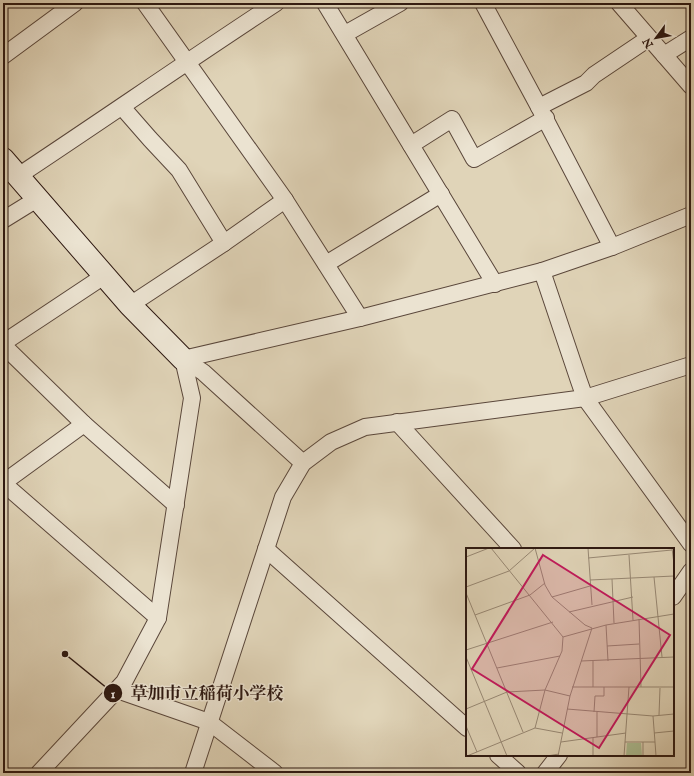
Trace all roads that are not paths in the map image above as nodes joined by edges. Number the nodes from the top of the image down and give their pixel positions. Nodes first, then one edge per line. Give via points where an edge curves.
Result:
1 (75, 3) edge
2 (145, 3) edge
3 (276, 3) edge
4 (325, 3) edge
5 (400, 3) edge
6 (483, 3) edge
7 (619, 3) edge
8 (345, 34) junction
9 (649, 38) junction
10 (691, 38) edge
11 (664, 55) junction
12 (3, 56) edge
13 (187, 62) junction
14 (691, 86) edge
15 (122, 107) junction
16 (542, 113) junction
17 (411, 145) junction
18 (3, 159) edge
19 (18, 176) junction
20 (441, 194) junction
21 (37, 199) junction
22 (285, 200) junction
23 (691, 215) edge
24 (3, 220) edge
25 (224, 243) junction
26 (612, 247) junction
27 (326, 264) junction
28 (542, 271) junction
29 (104, 276) junction
30 (495, 284) junction
31 (130, 305) junction
32 (360, 318) junction
33 (3, 344) edge
34 (183, 359) junction
35 (691, 365) edge
36 (585, 398) junction
37 (397, 422) junction
38 (84, 424) junction
39 (303, 463) junction
40 (3, 483) edge
41 (176, 505) junction
42 (691, 544) edge
43 (266, 548) junction
44 (512, 548) edge
45 (691, 571) edge
46 (674, 596) edge
47 (158, 618) junction
48 (117, 690) junction
49 (209, 722) junction
50 (466, 727) edge
51 (499, 756) edge
52 (558, 756) edge
53 (39, 773) edge
54 (193, 773) edge
55 (275, 773) edge
56 (518, 773) edge
57 (545, 773) edge

1 - 12 street
2 - 13 street
3 - 13 street
4 - 8 street
5 - 8 street
6 - 16 street
7 - 9 street
8 - 17 street
9 - 11 street
9 - 16 street
10 - 11 street
11 - 14 street
13 - 15 street
13 - 22 street
15 - 19 street
15 - 25 street via 179,170
16 - 17 street via 474,159 452,119
16 - 26 street
17 - 20 street
18 - 19 street
19 - 21 street
20 - 27 street
20 - 30 street
21 - 24 street
21 - 29 street
22 - 25 street
22 - 27 street
23 - 26 street
25 - 31 street
26 - 28 street
27 - 32 street
28 - 30 street
28 - 36 street
29 - 31 street
29 - 33 street
30 - 32 street
31 - 34 street
32 - 34 street
33 - 38 street
34 - 39 street via 203,372
34 - 41 street via 192,398
35 - 36 street
36 - 37 street
36 - 42 street
37 - 39 street via 365,427 331,442
37 - 44 street
38 - 40 street
38 - 41 street
39 - 43 street via 283,497
40 - 47 street
41 - 47 street
43 - 49 street
43 - 50 street
45 - 46 street
47 - 48 street via 124,682
48 - 49 street
48 - 53 street
49 - 54 street
49 - 55 street
51 - 56 street
52 - 57 street

